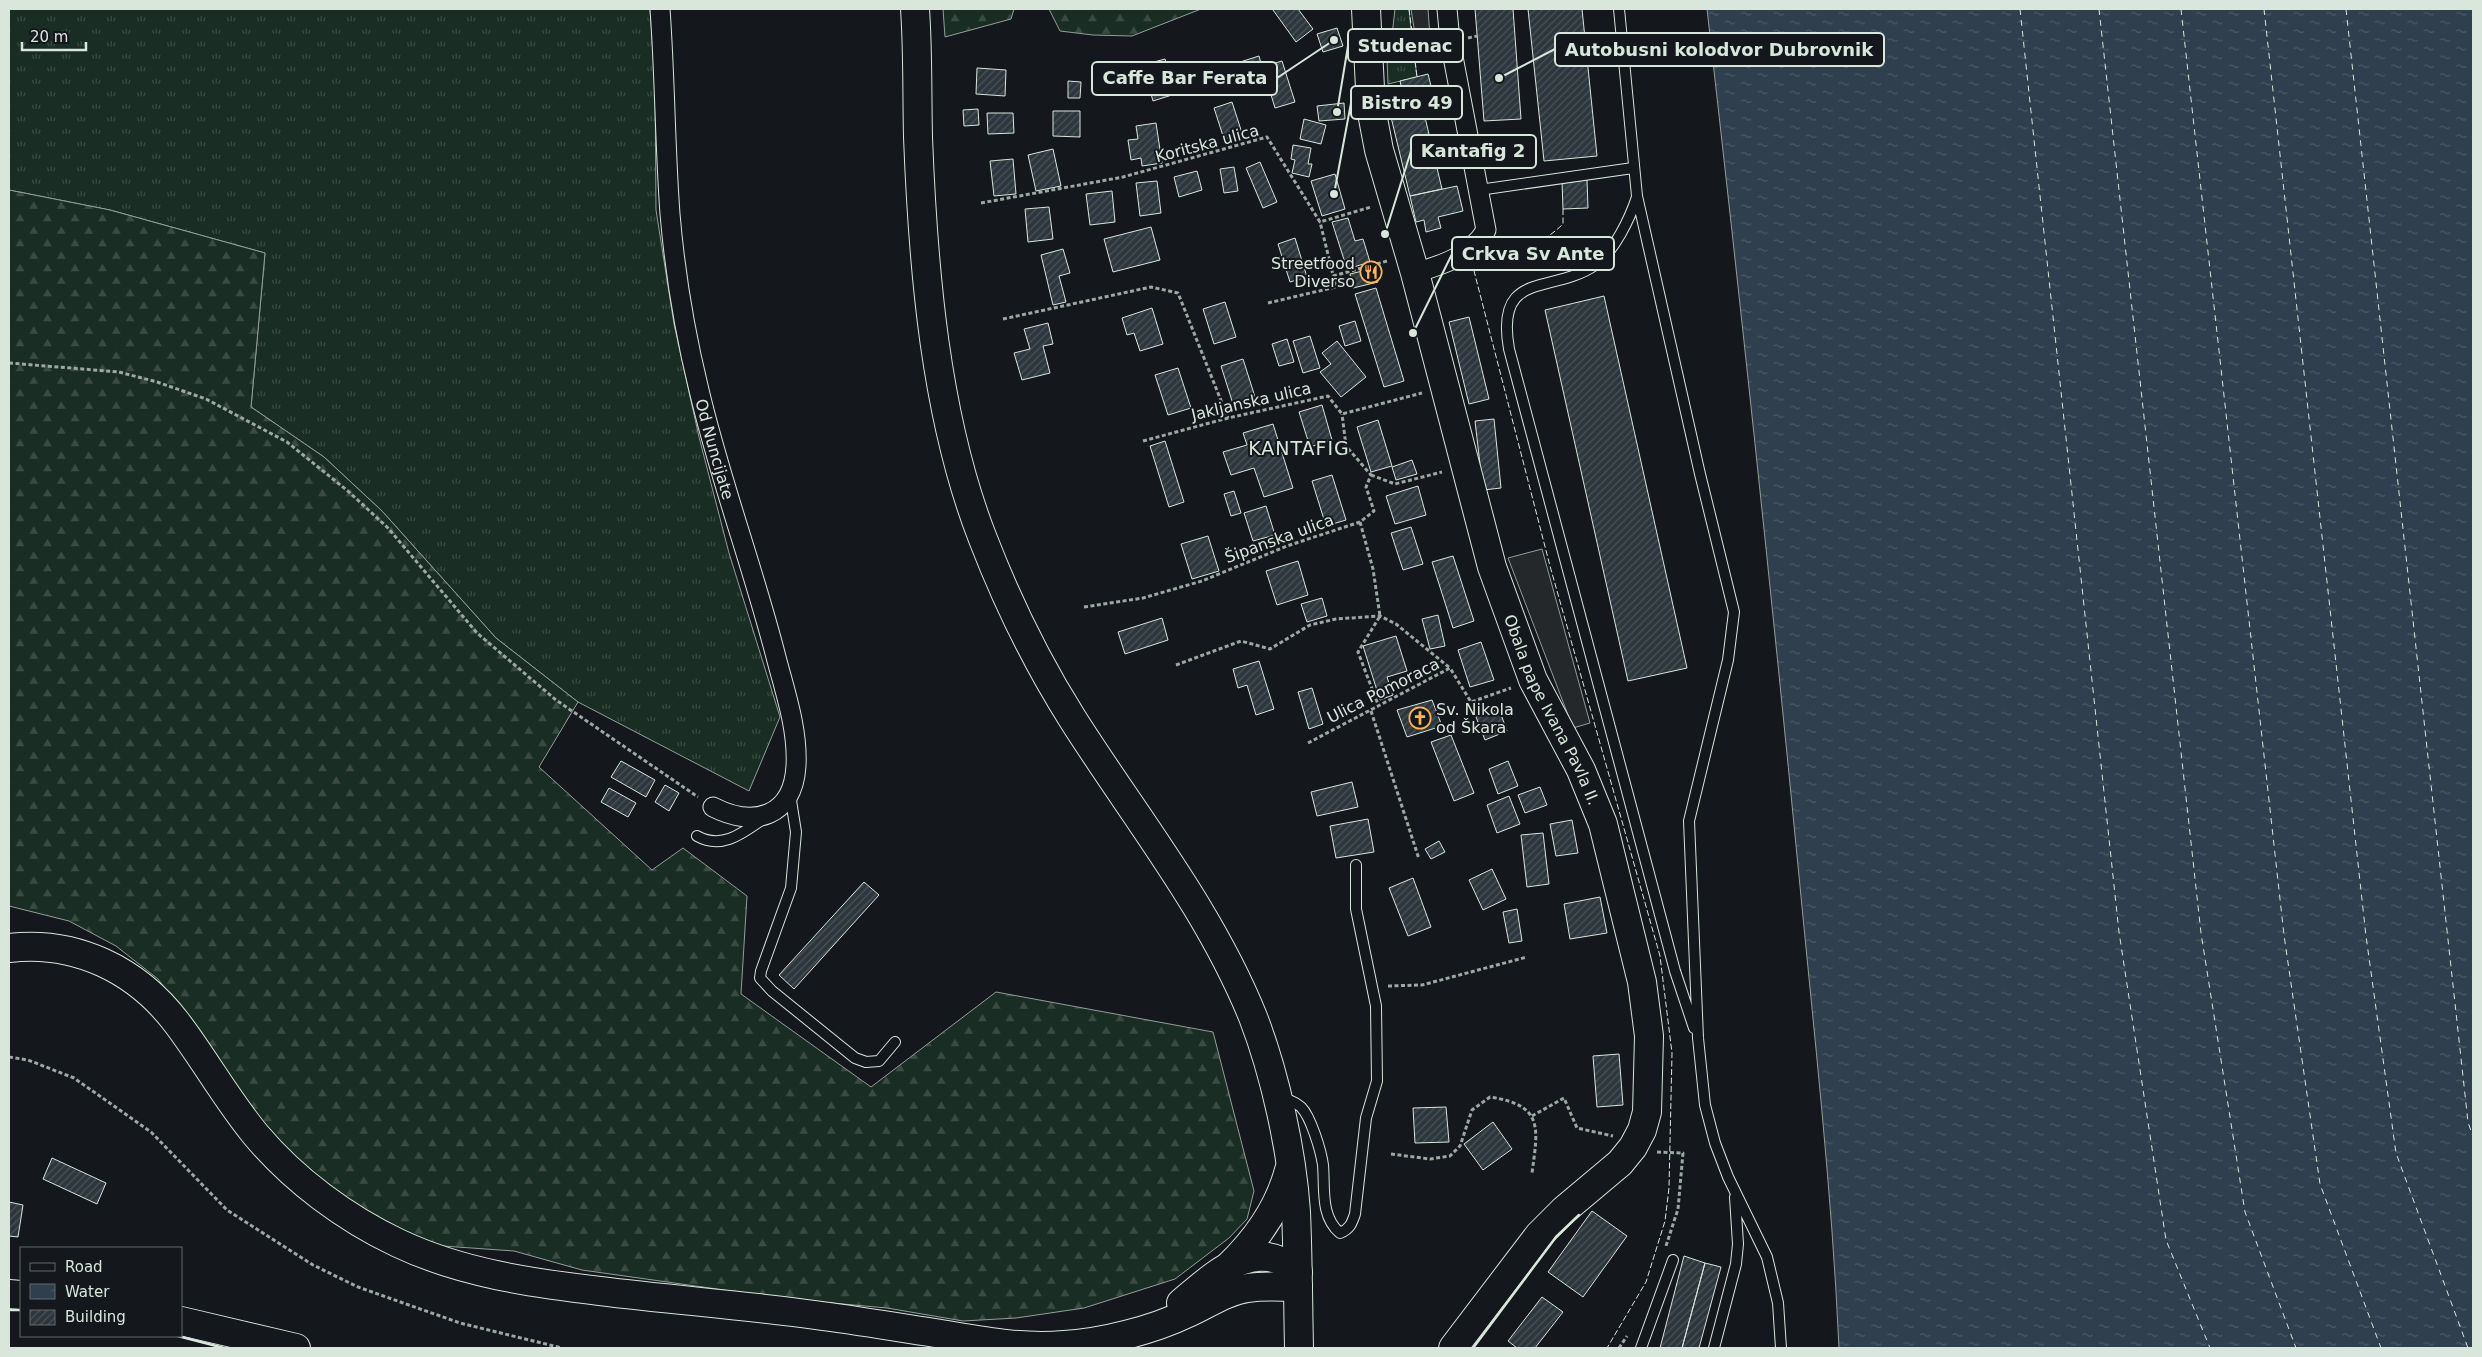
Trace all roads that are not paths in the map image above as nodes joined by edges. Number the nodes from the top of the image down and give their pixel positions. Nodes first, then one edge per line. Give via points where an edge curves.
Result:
1 (660, 9) edge
2 (915, 9) edge
3 (1366, 9) edge
4 (1448, 9) edge
5 (1619, 9) edge
6 (1633, 168) junction
7 (1479, 190) junction
8 (1637, 196) junction
9 (1412, 264) junction
10 (790, 791) junction
11 (713, 807) road end
12 (766, 816) junction
13 (697, 836) dead end
14 (1356, 865) dead end
15 (9, 948) edge
16 (1698, 1038) junction
17 (895, 1042) dead end
18 (1277, 1097) junction
19 (1290, 1167) junction
20 (1735, 1192) junction
21 (1673, 1260) dead end
22 (1228, 1267) junction
23 (1298, 1280) junction
24 (182, 1321) edge
25 (1155, 1325) junction
26 (1299, 1347) edge
27 (296, 1348) edge
28 (1453, 1348) edge
29 (1641, 1348) edge
30 (1714, 1348) edge
31 (1781, 1348) edge

1 - 10 street, Od Nuncijate via 670,215 683,319 699,392 792,720 796,767
2 - 18 main road via 923,230 933,330 961,472 981,535 1038,661 1071,717 1182,880 1216,942 1253,1017
3 - 9 main road, Obala pape Ivana Pavla II. via 1371,108 1379,150
4 - 7 street via 1450,41
5 - 6 lane
6 - 7 lane
6 - 8 lane
7 - 9 street via 1486,230 1479,243 1445,264
8 - 16 lane via 1734,612 1728,660 1689,820
8 - 16 lane via 1620,235 1596,264 1553,282 1526,288 1517,295 1509,310 1505,328 1675,971
9 - 28 main road, Obala pape Ivana Pavla II. via 1492,567 1533,680 1581,770 1603,824 1642,982 1648,1036 1646,1112 1642,1130 1632,1147 1620,1163 1539,1235
10 - 12 street, Od Nuncijate via 777,810
10 - 17 lane via 796,832 791,888 760,978 855,1058 866,1062 879,1061
11 - 12 street via 748,818
12 - 13 lane via 741,835 724,842 706,841
14 - 18 lane via 1356,909 1376,1006 1376,1081 1366,1118 1356,1214 1352,1226 1346,1231 1340,1233 1328,1217 1322,1162 1309,1119 1301,1107
15 - 25 main road via 42,947 71,951 100,959 126,976 152,995 177,1022 249,1126 282,1164 358,1220 397,1242 440,1260 554,1286 784,1311 1034,1347 1098,1341
16 - 20 lane via 1705,1105 1715,1143
18 - 19 main road
19 - 22 main road via 1284,1189 1265,1224
19 - 23 main road via 1296,1210
20 - 30 lane via 1736,1264
20 - 31 lane via 1767,1257 1778,1304
21 - 29 lane
22 - 23 main road via 1251,1257 1275,1257 1287,1263
22 - 25 main road
23 - 25 main road via 1237,1290
23 - 26 main road
24 - 27 main road

